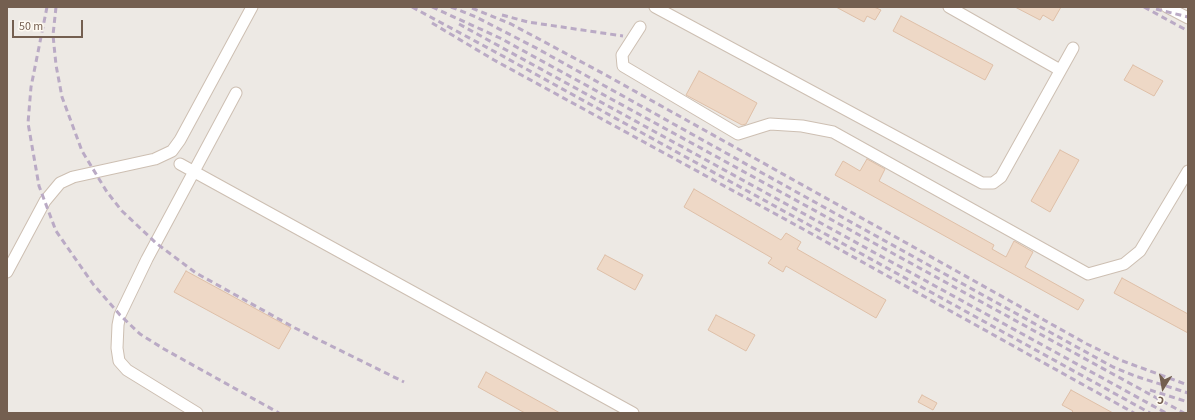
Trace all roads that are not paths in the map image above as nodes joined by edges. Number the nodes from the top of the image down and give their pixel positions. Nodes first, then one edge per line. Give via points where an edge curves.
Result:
1 (252, 7) edge
2 (655, 7) edge
3 (949, 7) edge
4 (1167, 7) edge
5 (1188, 18) edge
6 (640, 27) dead end
7 (1073, 48) dead end
8 (1060, 70) junction
9 (236, 93) dead end
10 (180, 164) dead end
11 (194, 171) junction
12 (1188, 171) edge
13 (7, 272) edge
14 (197, 413) edge
15 (633, 413) edge

1 - 13 street via 172,151 155,159 73,176 60,183 45,201
2 - 8 street via 982,183 993,183 1001,177
3 - 8 street
4 - 5 street
6 - 12 street via 622,55 623,66 738,134 770,124 802,126 833,132 1088,274 1124,264 1140,252
7 - 8 street
9 - 11 street
10 - 11 street
11 - 14 street via 120,315 117,348 119,361 127,370
11 - 15 street

